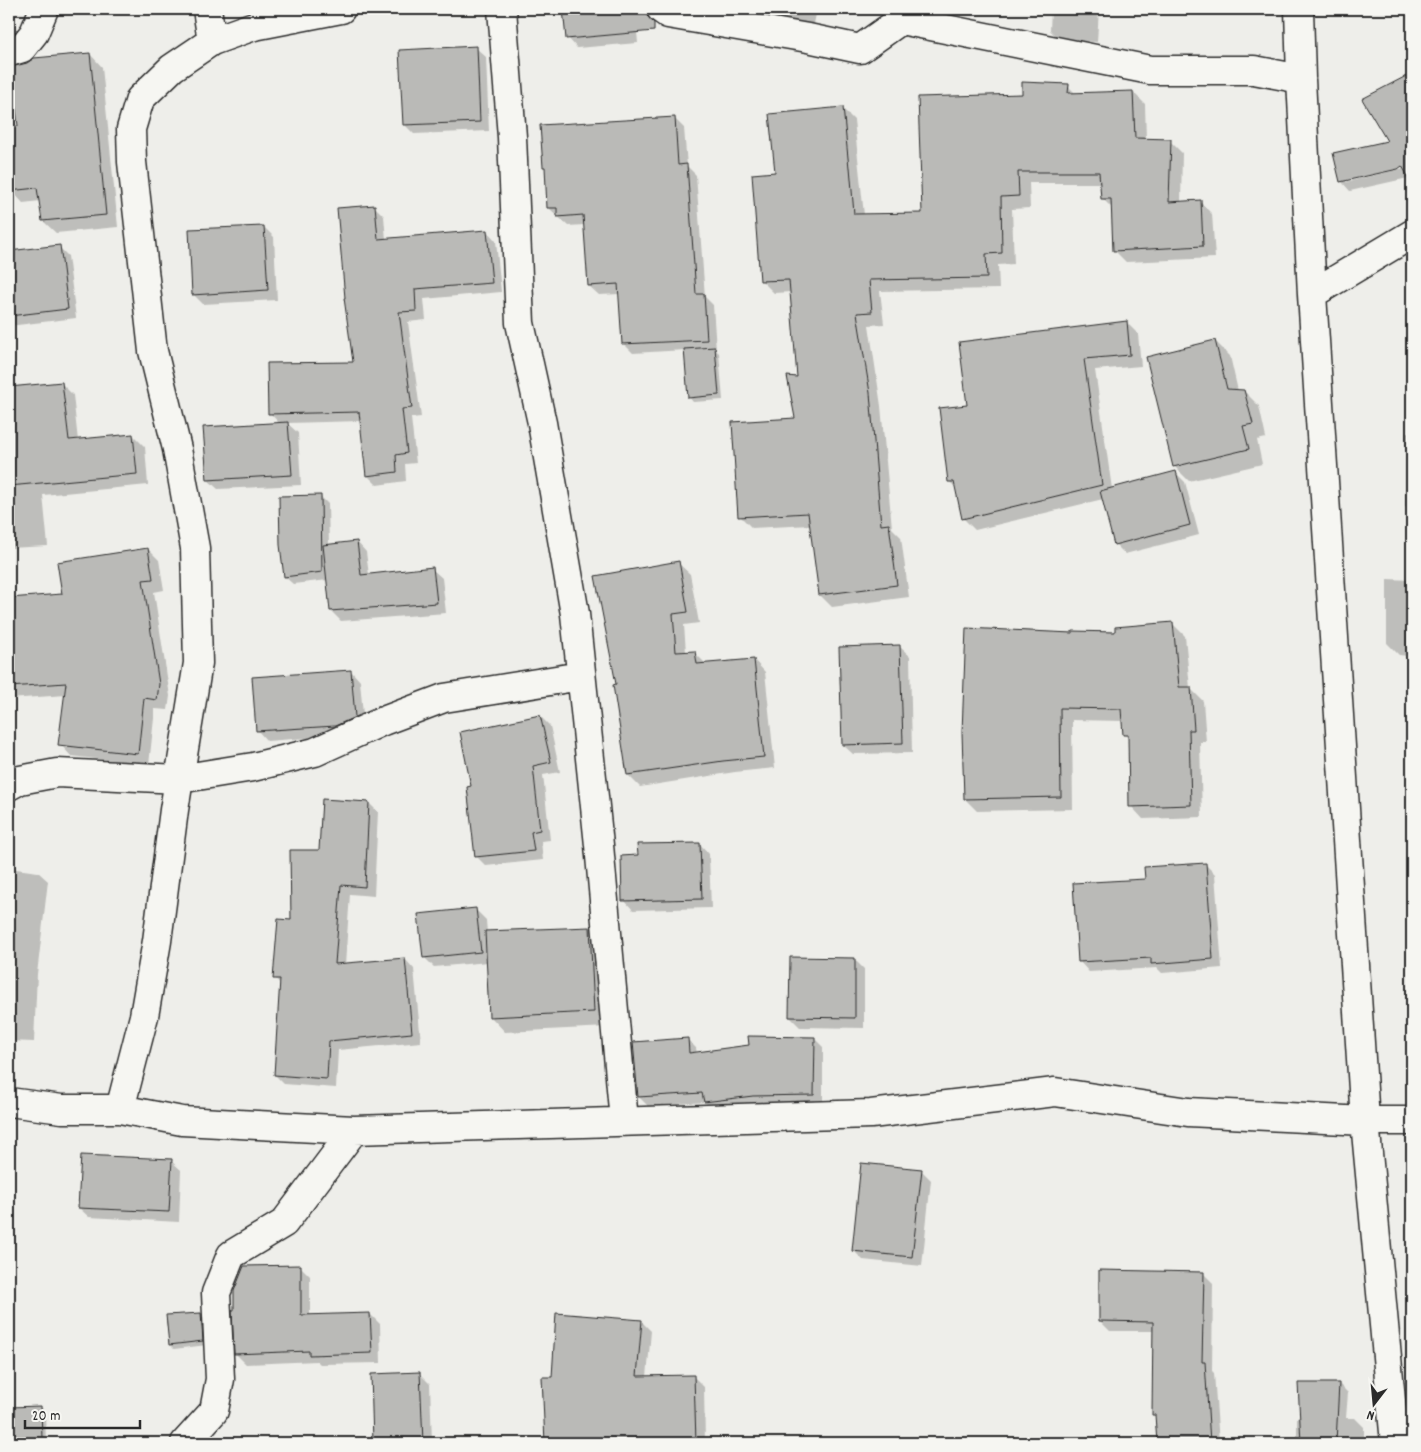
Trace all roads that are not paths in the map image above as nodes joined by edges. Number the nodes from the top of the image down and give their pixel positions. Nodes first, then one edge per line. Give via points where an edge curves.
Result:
1 (44, 9) edge
2 (207, 9) edge
3 (341, 9) edge
4 (502, 9) edge
5 (661, 9) edge
6 (1299, 9) edge
7 (212, 42) junction
8 (9, 52) edge
9 (1300, 79) junction
10 (1412, 234) edge
11 (1312, 294) junction
12 (581, 676) junction
13 (179, 779) junction
14 (9, 786) edge
15 (9, 1102) edge
16 (120, 1109) junction
17 (624, 1121) junction
18 (1365, 1121) junction
19 (1412, 1121) edge
20 (354, 1130) junction
21 (185, 1443) edge
22 (1395, 1443) edge

1 - 8 street via 34,33 22,48
2 - 7 street
3 - 7 street via 254,26
4 - 12 street via 512,137 520,323 544,432 575,614
5 - 9 street via 668,14 860,49 901,20 1150,70 1254,70
6 - 9 street
7 - 13 street via 172,68 140,99 131,129 153,351 177,449 195,548 198,663
9 - 11 street
10 - 11 street
11 - 18 street
12 - 13 street via 444,698 382,721 315,752 253,768
12 - 17 street
13 - 14 street via 57,773 20,780
13 - 16 street via 144,1016
15 - 16 street via 62,1109
16 - 20 street via 182,1121
17 - 18 street via 871,1114 1055,1092 1188,1112
17 - 20 street
18 - 19 street
18 - 22 street
20 - 21 street via 284,1223 231,1255 216,1293 220,1379 214,1411

